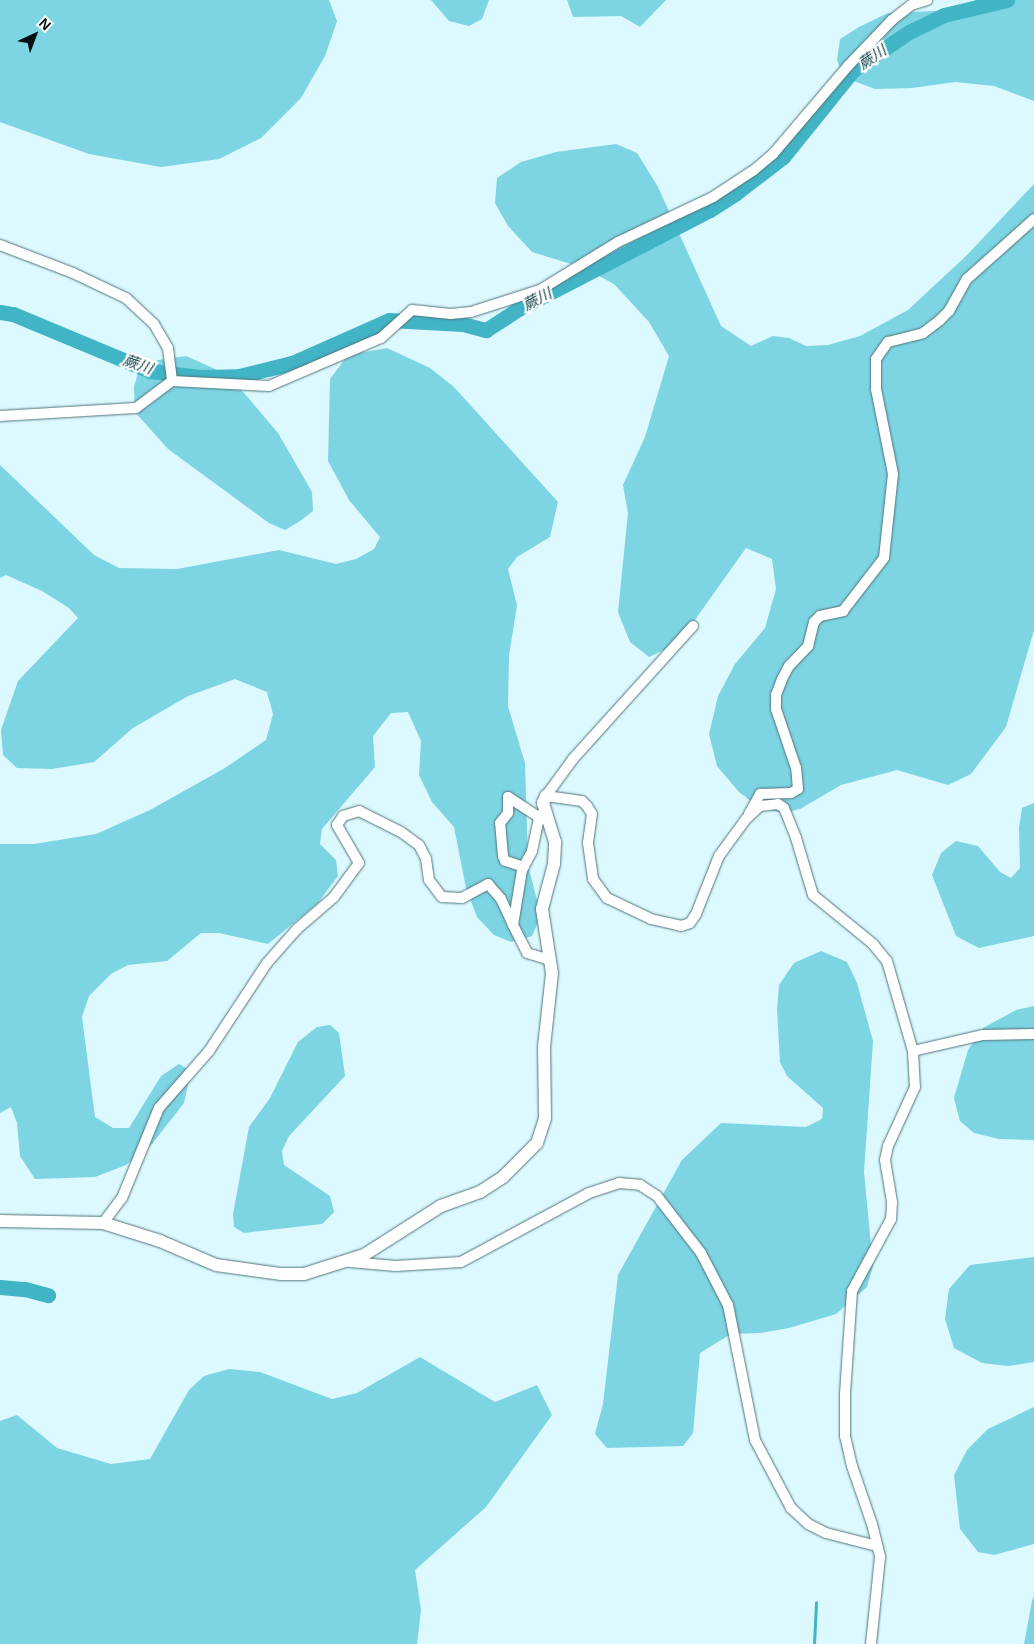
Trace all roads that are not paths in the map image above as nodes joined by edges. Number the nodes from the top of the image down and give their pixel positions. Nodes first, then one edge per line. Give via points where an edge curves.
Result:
1 (927, 0) edge
2 (1034, 219) edge
3 (0, 245) edge
4 (172, 381) junction
5 (0, 416) edge
6 (693, 626) dead end
7 (546, 796) junction
8 (542, 814) junction
9 (746, 819) junction
10 (524, 867) junction
11 (513, 924) junction
12 (550, 960) junction
13 (1034, 1034) edge
14 (913, 1051) junction
15 (0, 1222) edge
16 (103, 1223) junction
17 (350, 1262) junction
18 (877, 1546) junction
19 (871, 1644) edge

1 - 4 street via 905,8 892,20 773,154 754,170 713,197 618,242 540,290 471,312 451,314 412,310 381,338 269,386
2 - 9 street via 968,279 940,320 923,333 888,342 876,360 876,389 893,474 884,558 843,611 820,616 814,622 808,646 789,666 782,679 776,695 776,709 796,768 798,789 791,793 760,794
3 - 4 street via 126,298 154,324 168,348
4 - 5 street via 136,408
6 - 7 street via 573,759
7 - 8 street
7 - 9 street via 582,802 592,814 588,843 593,879 608,898 618,906 674,925 690,922 696,914 719,856
8 - 10 street
8 - 10 street via 508,797 508,813 500,823 503,856 505,861
8 - 12 street via 555,842 554,864 542,909
9 - 14 street via 767,803 784,808 813,896 873,944 887,961
10 - 11 street
11 - 12 street via 527,953
11 - 16 street via 501,899 488,884 462,898 442,897 429,880 426,859 419,845 359,811 343,816 337,825 359,863 334,897 267,963 209,1051 159,1108 122,1198
12 - 17 street via 552,973 544,1047 545,1118 538,1143 520,1163 490,1186 441,1206
13 - 14 street via 983,1035
14 - 18 street via 915,1087 895,1126 885,1160 892,1202 891,1219 852,1291 845,1436
15 - 16 street
16 - 17 street via 160,1241 216,1265 240,1270 304,1274
17 - 18 street via 396,1266 460,1262 589,1193 619,1183 640,1185 657,1196 701,1253 728,1304 755,1440 791,1508 808,1524 826,1533
18 - 19 street via 880,1557 879,1593

